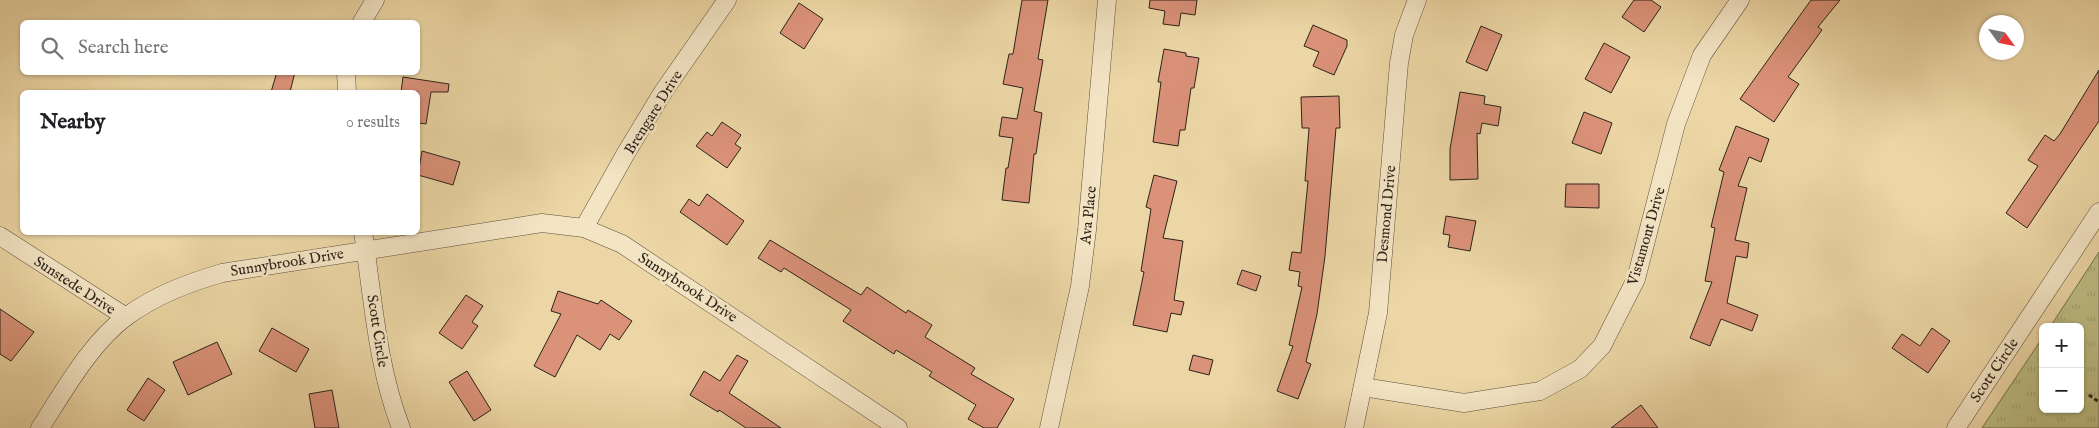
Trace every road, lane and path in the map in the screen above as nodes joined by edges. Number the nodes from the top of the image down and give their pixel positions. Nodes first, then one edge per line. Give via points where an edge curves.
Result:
1 (375, 0) edge
2 (727, 0) edge
3 (1107, 0) edge
4 (1417, 0) edge
5 (1740, 0) edge
6 (363, 20) edge
7 (346, 75) edge
8 (347, 90) edge
9 (2099, 212) edge
10 (584, 228) junction
11 (0, 236) edge
12 (364, 241) edge
13 (126, 317) junction
14 (1363, 387) junction
15 (2089, 396) dead end
16 (2099, 402) edge
17 (40, 428) edge
18 (401, 428) edge
19 (898, 428) edge
20 (1049, 428) edge
21 (1354, 428) edge
22 (1956, 428) edge

1 - 6 street
2 - 10 street, Brengare Drive via 663,92
3 - 20 street, Ava Place via 1080,286
4 - 14 street, Desmond Drive via 1404,34 1399,63 1378,313
5 - 14 street, Vistamont Drive via 1702,55 1676,124 1636,279 1602,346 1580,369 1540,392 1464,403
7 - 8 street
9 - 22 street, Scott Circle
10 - 12 street, Sunnybrook Drive via 542,223
10 - 19 street, Sunnybrook Drive via 622,244
11 - 13 street, Sunstede Drive
12 - 13 street, Sunnybrook Drive via 183,285
12 - 18 street, Scott Circle via 384,373
13 - 17 street, Sunnybrook Drive via 76,371
14 - 21 street, Desmond Drive
15 - 16 path

